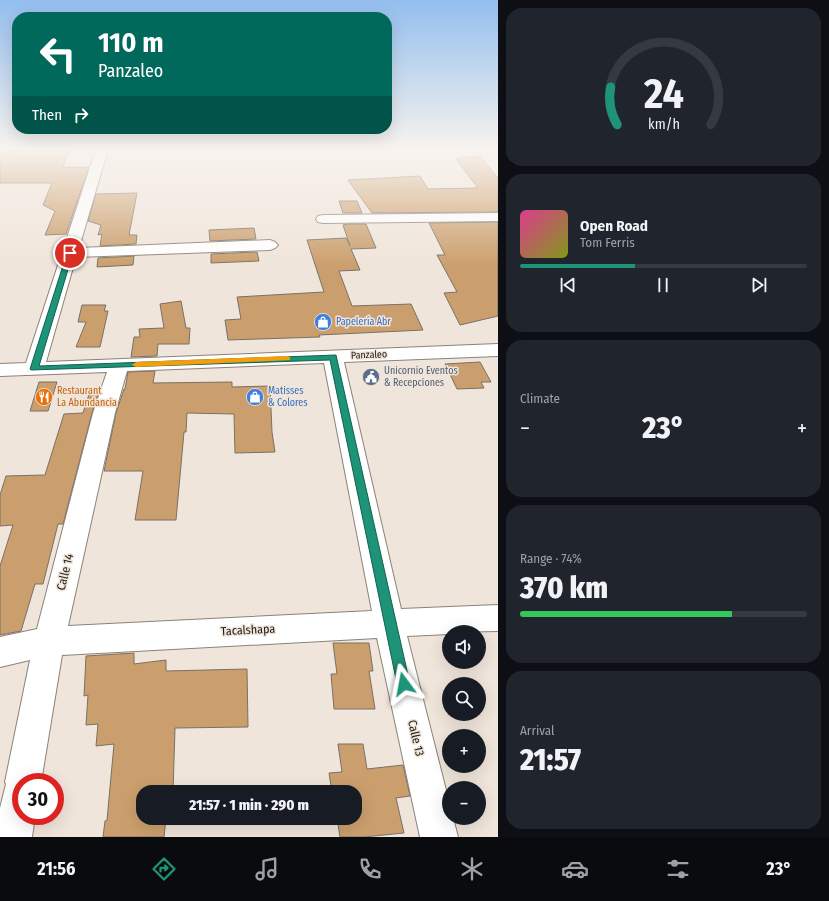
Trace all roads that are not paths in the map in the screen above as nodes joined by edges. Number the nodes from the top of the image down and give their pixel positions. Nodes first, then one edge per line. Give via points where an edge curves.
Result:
1 (90, 188) edge
2 (498, 217) edge
3 (323, 219) dead end
4 (270, 245) dead end
5 (70, 253) junction
6 (498, 350) edge
7 (333, 357) junction
8 (119, 365) junction
9 (34, 369) junction
10 (0, 370) edge
11 (498, 618) edge
12 (389, 623) junction
13 (49, 641) junction
14 (0, 652) edge
15 (25, 773) edge
16 (15, 825) edge
17 (13, 837) edge
18 (439, 837) edge

1 - 5 street
2 - 3 street
4 - 5 street
5 - 9 street
6 - 7 street, Panzaleo
7 - 8 street, Panzaleo
7 - 12 street, Calle 13
8 - 9 street, Panzaleo
8 - 13 street, Calle 14 via 104,413
9 - 10 street, Panzaleo
11 - 12 street, Tacalshapa
12 - 13 street, Tacalshapa
12 - 18 street, Calle 13
13 - 14 street, Tacalshapa
13 - 15 street, Calle 14
16 - 17 street

